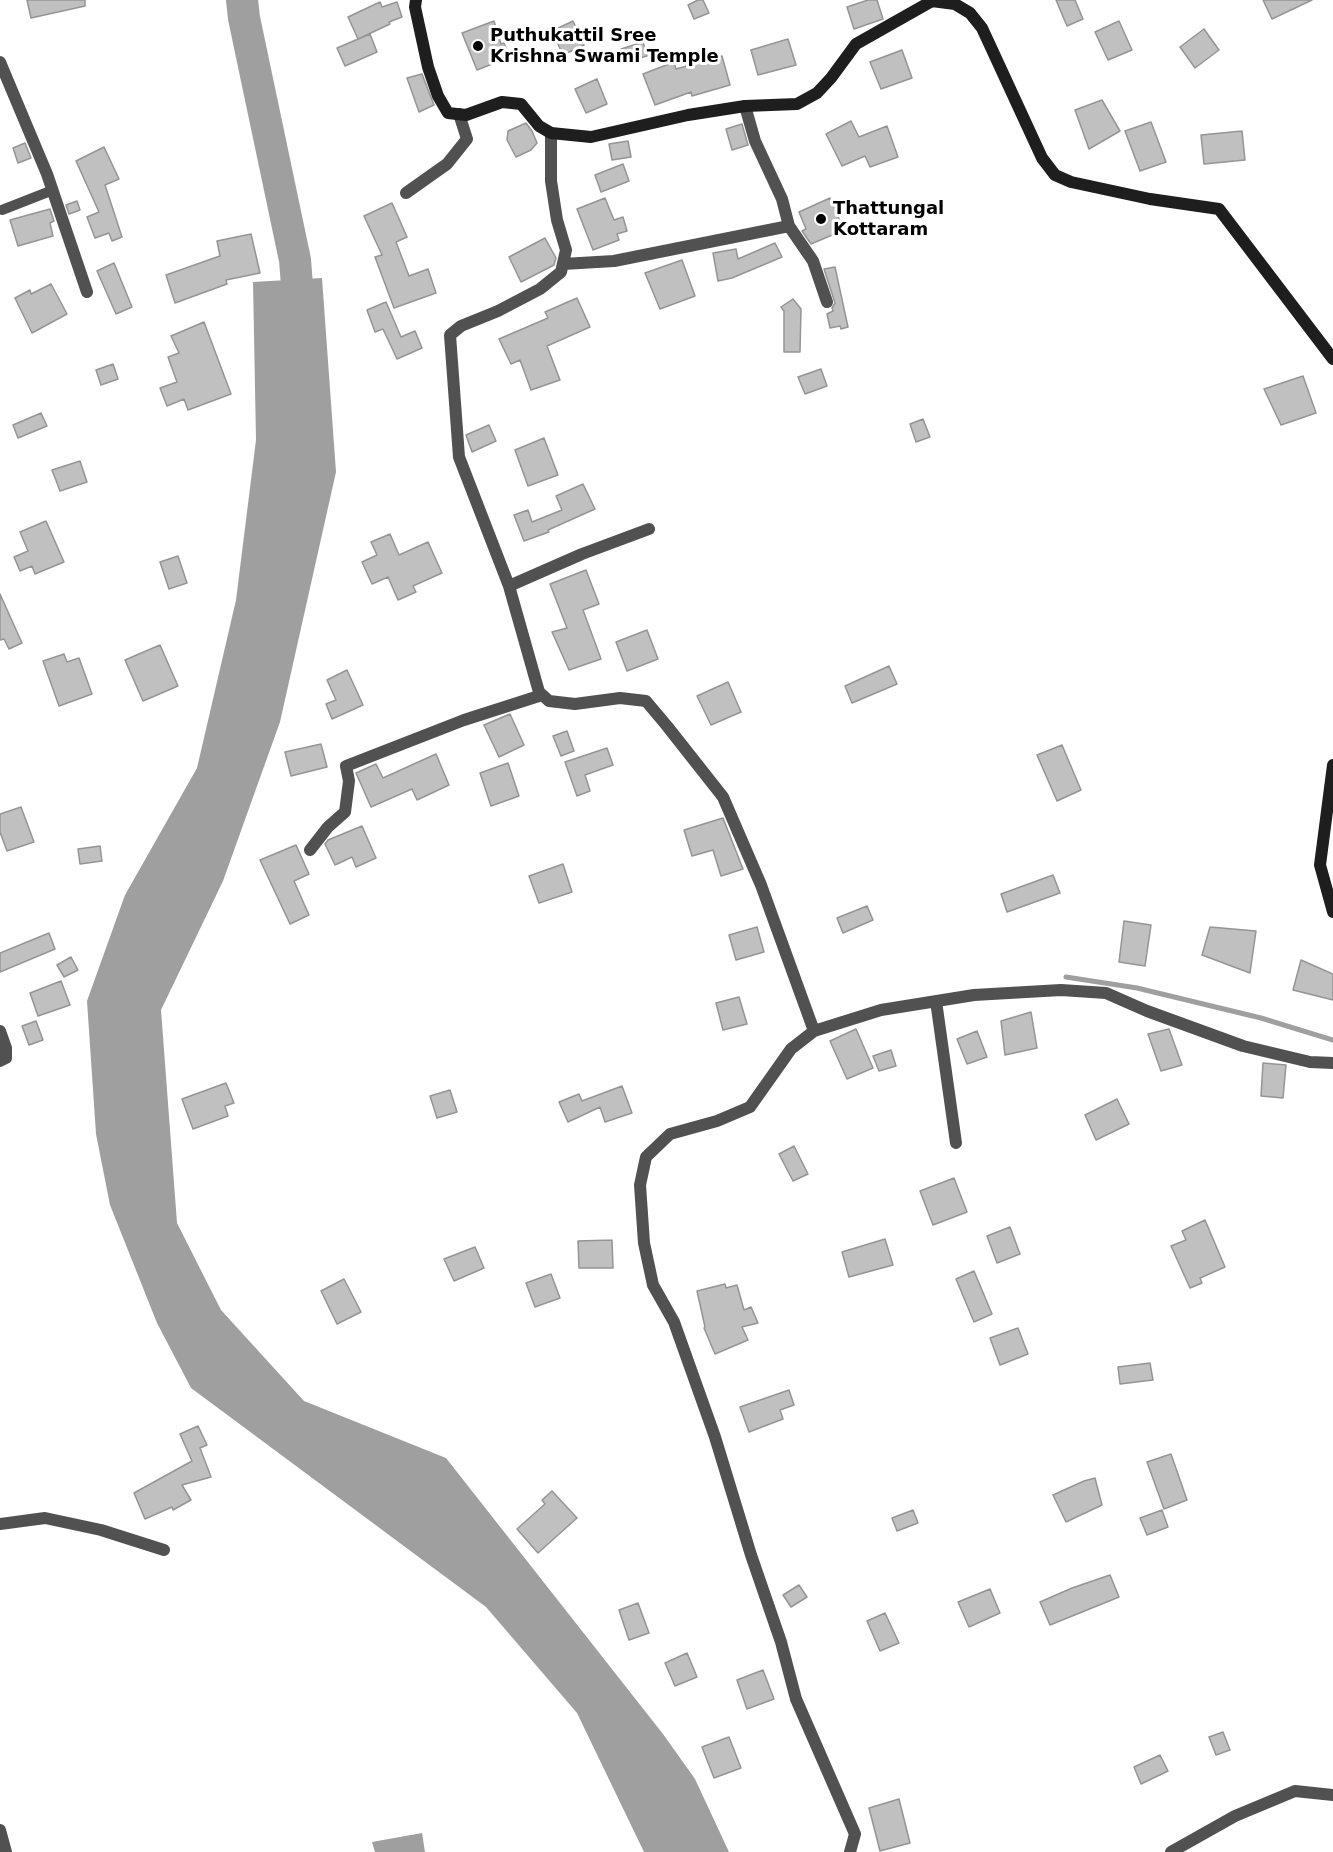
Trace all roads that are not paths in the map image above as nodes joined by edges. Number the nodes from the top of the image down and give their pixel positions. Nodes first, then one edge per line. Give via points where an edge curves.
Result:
1 (417, 0) edge
2 (0, 62) edge
3 (745, 106) junction
4 (459, 114) junction
5 (551, 133) junction
6 (53, 190) junction
7 (406, 193) dead end
8 (2, 210) dead end
9 (789, 226) junction
10 (563, 264) junction
11 (87, 292) dead end
12 (826, 302) dead end
13 (1333, 359) edge
14 (649, 529) dead end
15 (509, 586) junction
16 (542, 695) junction
17 (1333, 765) edge
18 (310, 850) dead end
19 (1333, 912) edge
20 (936, 1001) junction
21 (0, 1031) edge
22 (814, 1031) junction
23 (0, 1061) edge
24 (1333, 1064) edge
25 (956, 1143) dead end
26 (0, 1524) edge
27 (165, 1550) dead end
28 (1333, 1795) edge
29 (0, 1830) edge
30 (6, 1852) edge
31 (850, 1852) edge
32 (1171, 1852) edge

1 - 4 main road via 415,7 428,67 438,96 448,113
2 - 6 street
3 - 5 main road via 591,138
3 - 9 street
3 - 13 main road via 797,104 817,93 856,44 932,1 955,4 970,13 982,28 1042,158 1055,175 1150,199 1219,208
4 - 5 main road via 502,102 521,104 539,126
4 - 7 street via 467,139 447,164
5 - 10 street via 552,181 566,250
6 - 8 lane
6 - 11 street
9 - 10 street via 614,261
9 - 12 street via 813,261
10 - 15 street via 561,272 540,289 461,326 450,335 459,457
14 - 15 street
15 - 16 street
16 - 18 street via 464,720 346,766 349,781 345,812
16 - 22 street via 549,701 575,704 620,698 646,701 667,726 723,797 762,885
17 - 19 main road via 1320,866
20 - 22 street via 881,1010
20 - 24 street via 1061,990 1106,993 1243,1046
20 - 25 street
21 - 23 street via 6,1058
22 - 31 street via 791,1049 750,1107 670,1134 646,1157 640,1185 644,1243 653,1285 674,1322 715,1437 796,1699 855,1834
26 - 27 street via 45,1518
28 - 32 street via 1295,1791 1235,1816
29 - 30 street

